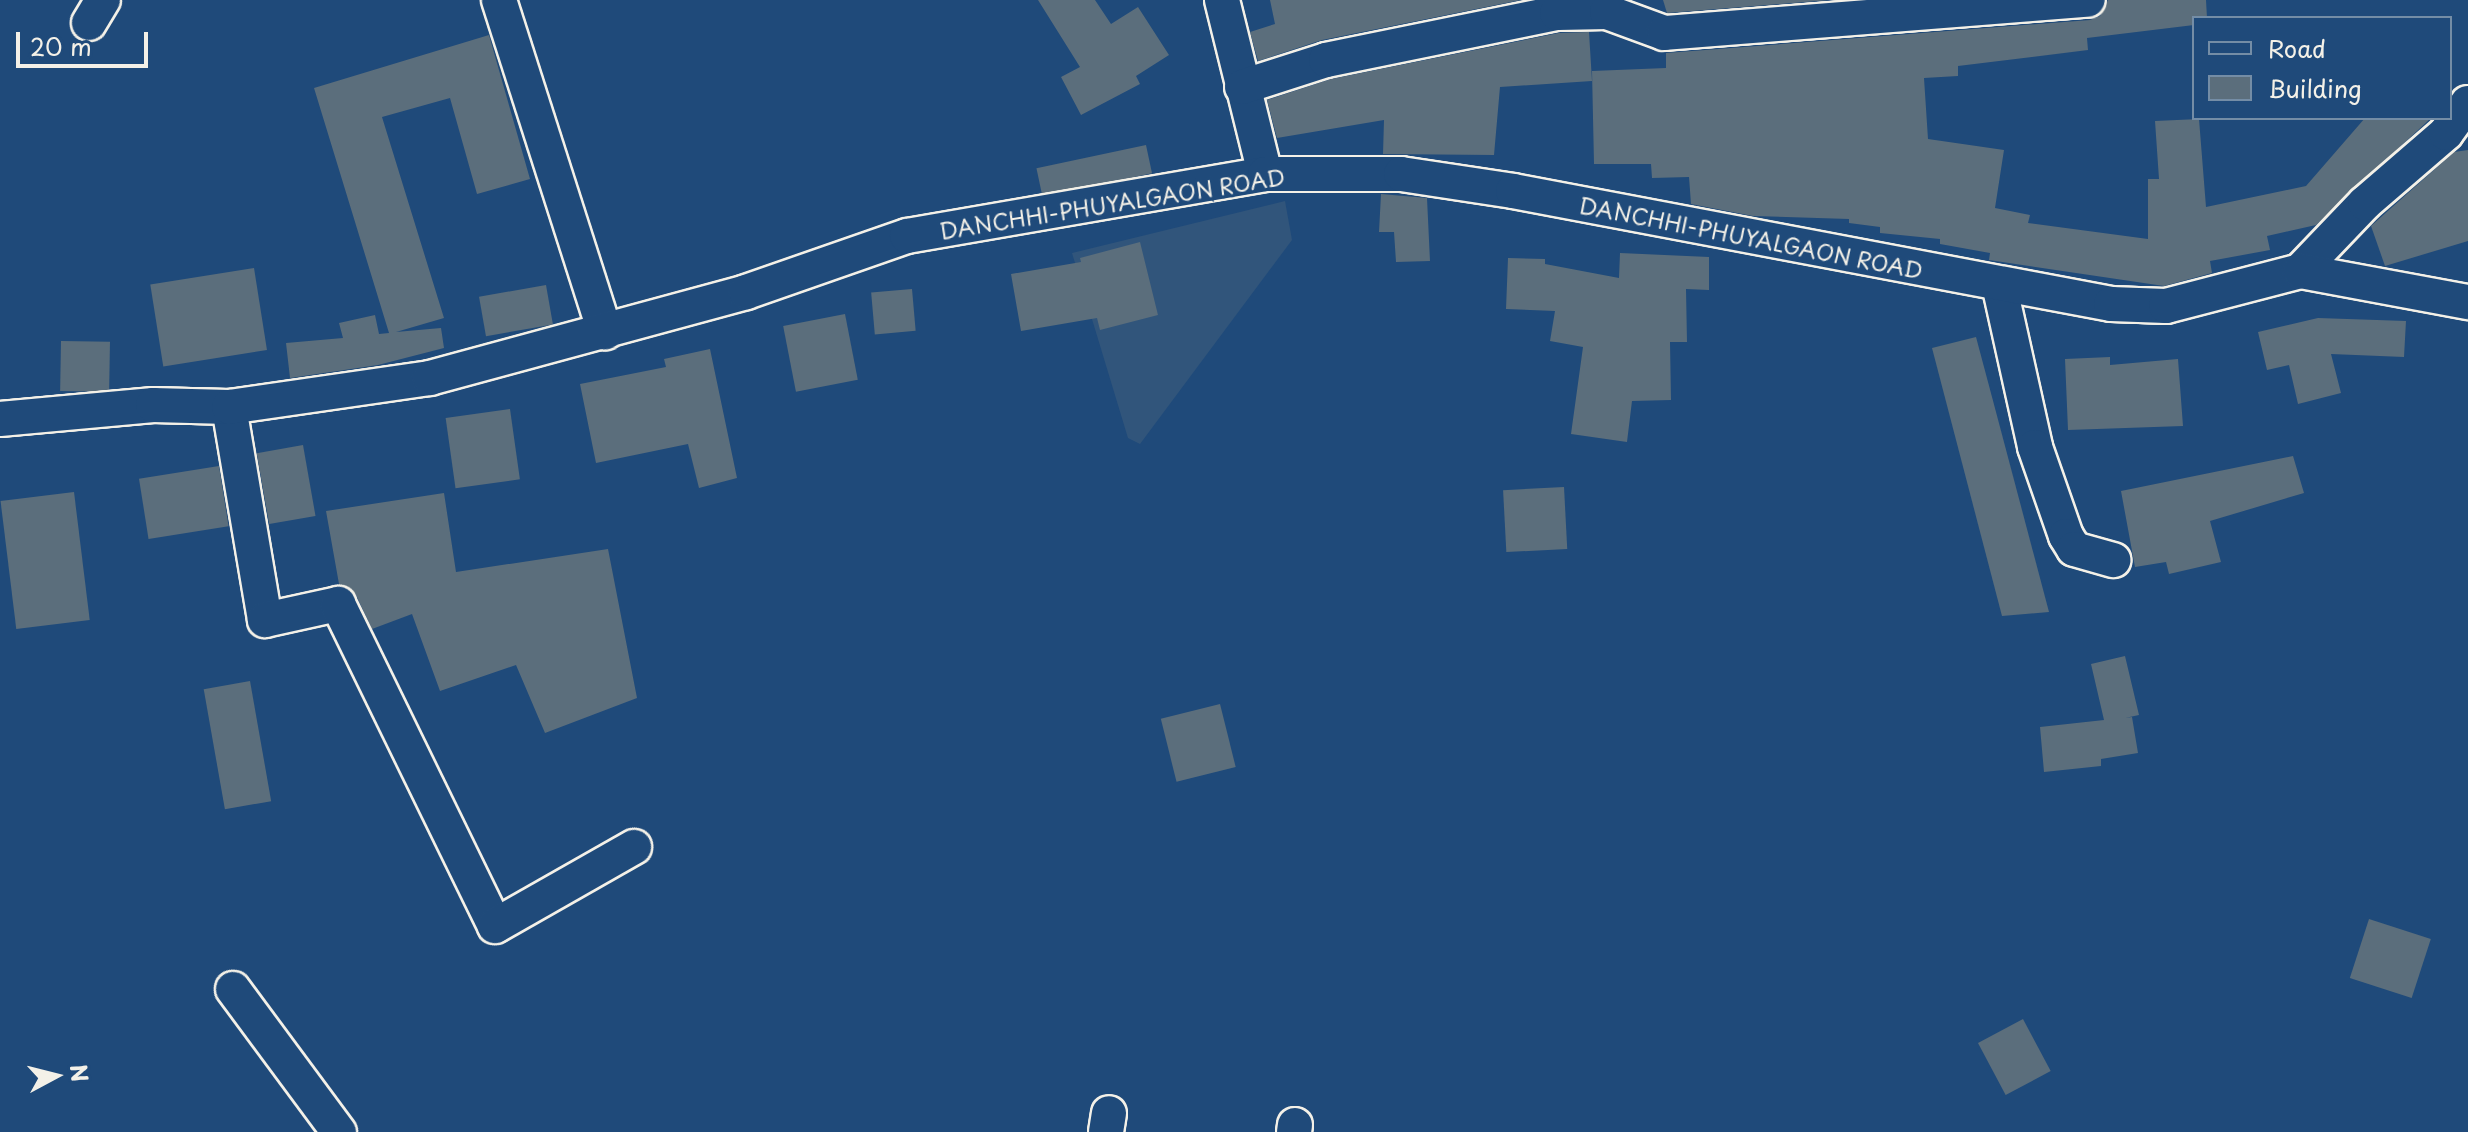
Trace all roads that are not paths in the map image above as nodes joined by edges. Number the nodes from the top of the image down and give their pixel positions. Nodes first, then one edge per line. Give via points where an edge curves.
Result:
1 (499, 0) edge
2 (1222, 0) edge
3 (2088, 0) edge
4 (1242, 87) junction
5 (2468, 103) edge
6 (1265, 174) junction
7 (2300, 271) junction
8 (1999, 284) junction
9 (2468, 302) edge
10 (605, 332) junction
11 (229, 407) junction
12 (0, 419) edge
13 (2113, 560) dead end
14 (634, 847) dead end
15 (233, 989) dead end
16 (339, 1132) edge

1 - 10 street
2 - 4 street
3 - 4 street via 1664,33 1607,12 1557,13 1326,60
4 - 6 street
5 - 7 street via 2446,133 2365,203
6 - 8 street, DANCHHI-PHUYALGAON ROAD via 1401,174
6 - 10 street, DANCHHI-PHUYALGAON ROAD via 907,236 746,292
7 - 8 street, DANCHHI-PHUYALGAON ROAD via 2166,306 2111,304
7 - 9 street, DANCHHI-PHUYALGAON ROAD
8 - 13 street via 2035,447 2066,536 2074,549
10 - 11 street, DANCHHI-PHUYALGAON ROAD via 430,378
11 - 12 street, DANCHHI-PHUYALGAON ROAD via 153,405
11 - 14 street via 265,620 338,604 495,926
15 - 16 street

